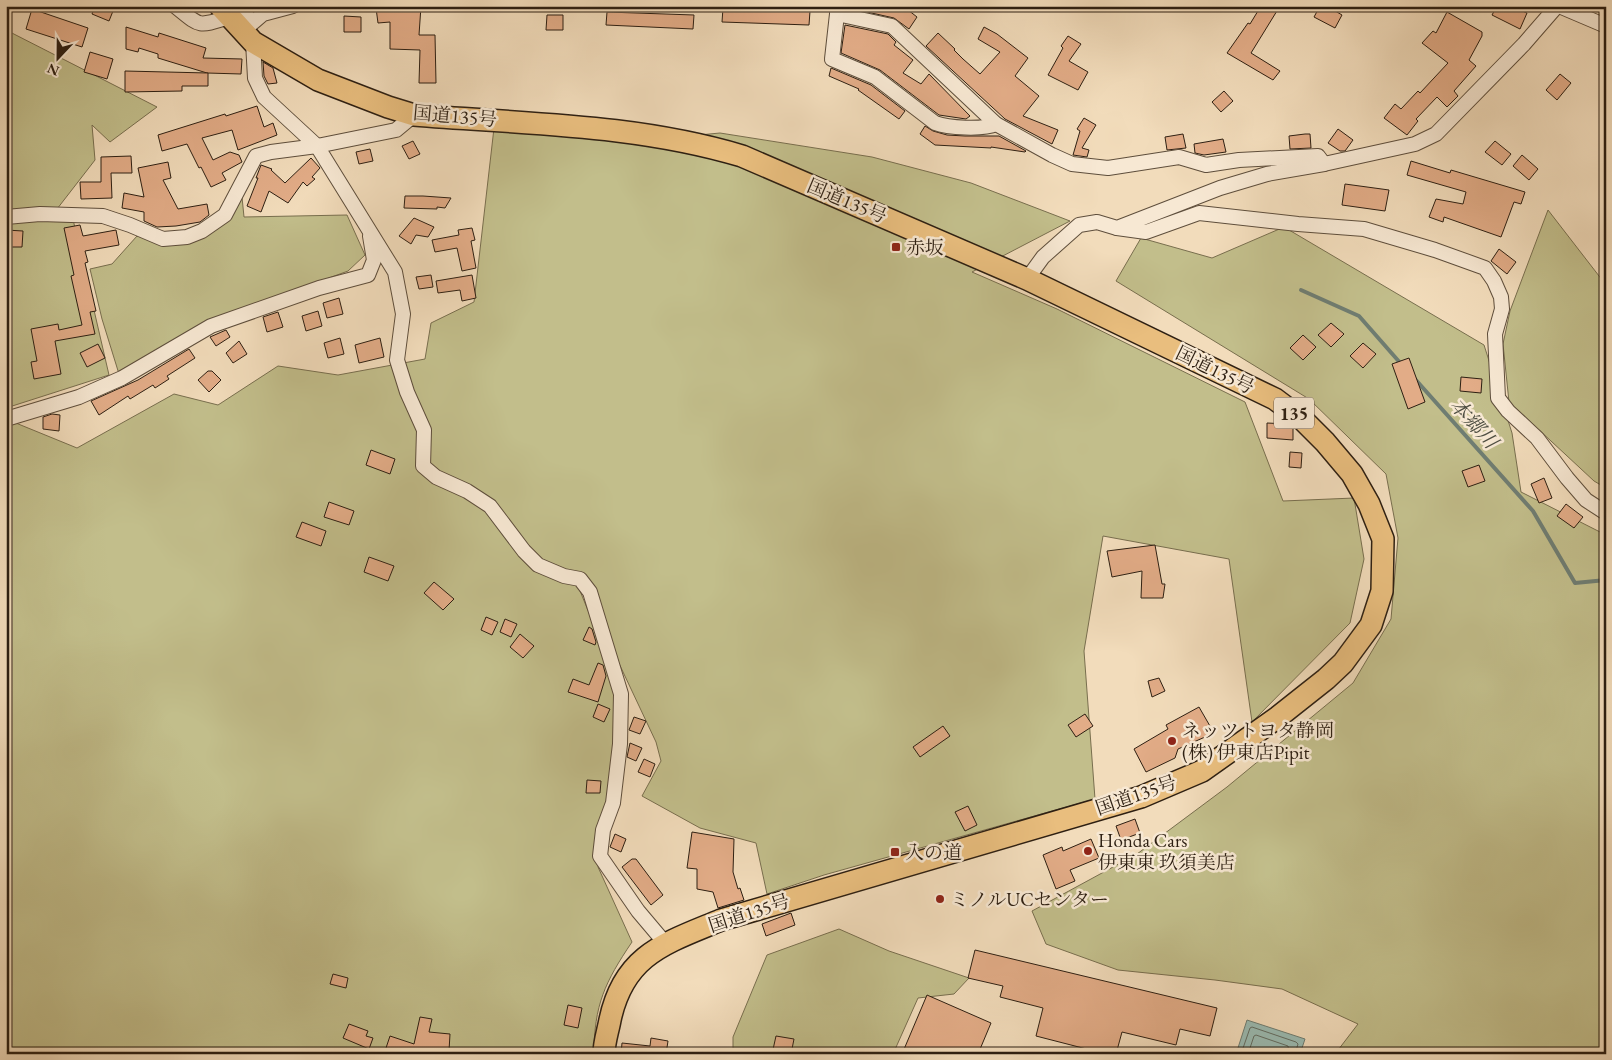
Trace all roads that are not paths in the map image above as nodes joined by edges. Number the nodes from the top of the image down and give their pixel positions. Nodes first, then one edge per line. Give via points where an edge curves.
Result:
1 (175, 6) edge
2 (293, 6) edge
3 (1558, 6) edge
4 (837, 10) edge
5 (238, 21) edge
6 (1606, 26) edge
7 (414, 115) junction
8 (996, 124) junction
9 (317, 146) junction
10 (1324, 164) junction
11 (6, 217) edge
12 (1117, 228) junction
13 (370, 229) junction
14 (1027, 280) junction
15 (6, 419) edge
16 (1606, 513) edge
17 (665, 943) junction
18 (604, 1054) edge

1 - 5 street via 196,23
2 - 5 street
3 - 6 street
3 - 10 street via 1436,134 1415,144
4 - 8 street via 892,26
4 - 8 street via 832,59 875,77 935,123 988,128
5 - 7 highway, 国道135号 / 135 via 318,80
5 - 9 street via 254,78 264,97
7 - 9 street via 396,130
7 - 14 highway, 国道135号 / 135 via 597,128 708,146 742,156
8 - 10 street via 1072,164 1108,168 1179,157 1206,165 1318,156
9 - 11 street via 256,156 225,215 188,237 162,239 103,216 40,214
9 - 13 street
10 - 12 street via 1267,174 1220,188
12 - 14 street via 1097,222 1079,225 1043,257
12 - 16 street via 1146,232 1199,212 1364,229 1485,268 1501,297 1502,309 1495,334 1498,398 1537,438 1586,500
13 - 15 street via 374,260 368,276 319,288 211,326 122,378 79,397
13 - 17 street via 395,272 403,314 397,360 424,430 423,466 436,477 490,506 538,565 580,579 590,592 621,694 620,744 613,803 603,830 600,856
14 - 17 highway, 国道135号 / 135 via 1275,399 1326,442 1369,504 1383,539 1382,592 1371,625 1343,663 1326,679 1202,771 1141,797 721,920
17 - 18 highway, 国道135号 / 135 via 640,961 627,976 614,1002

